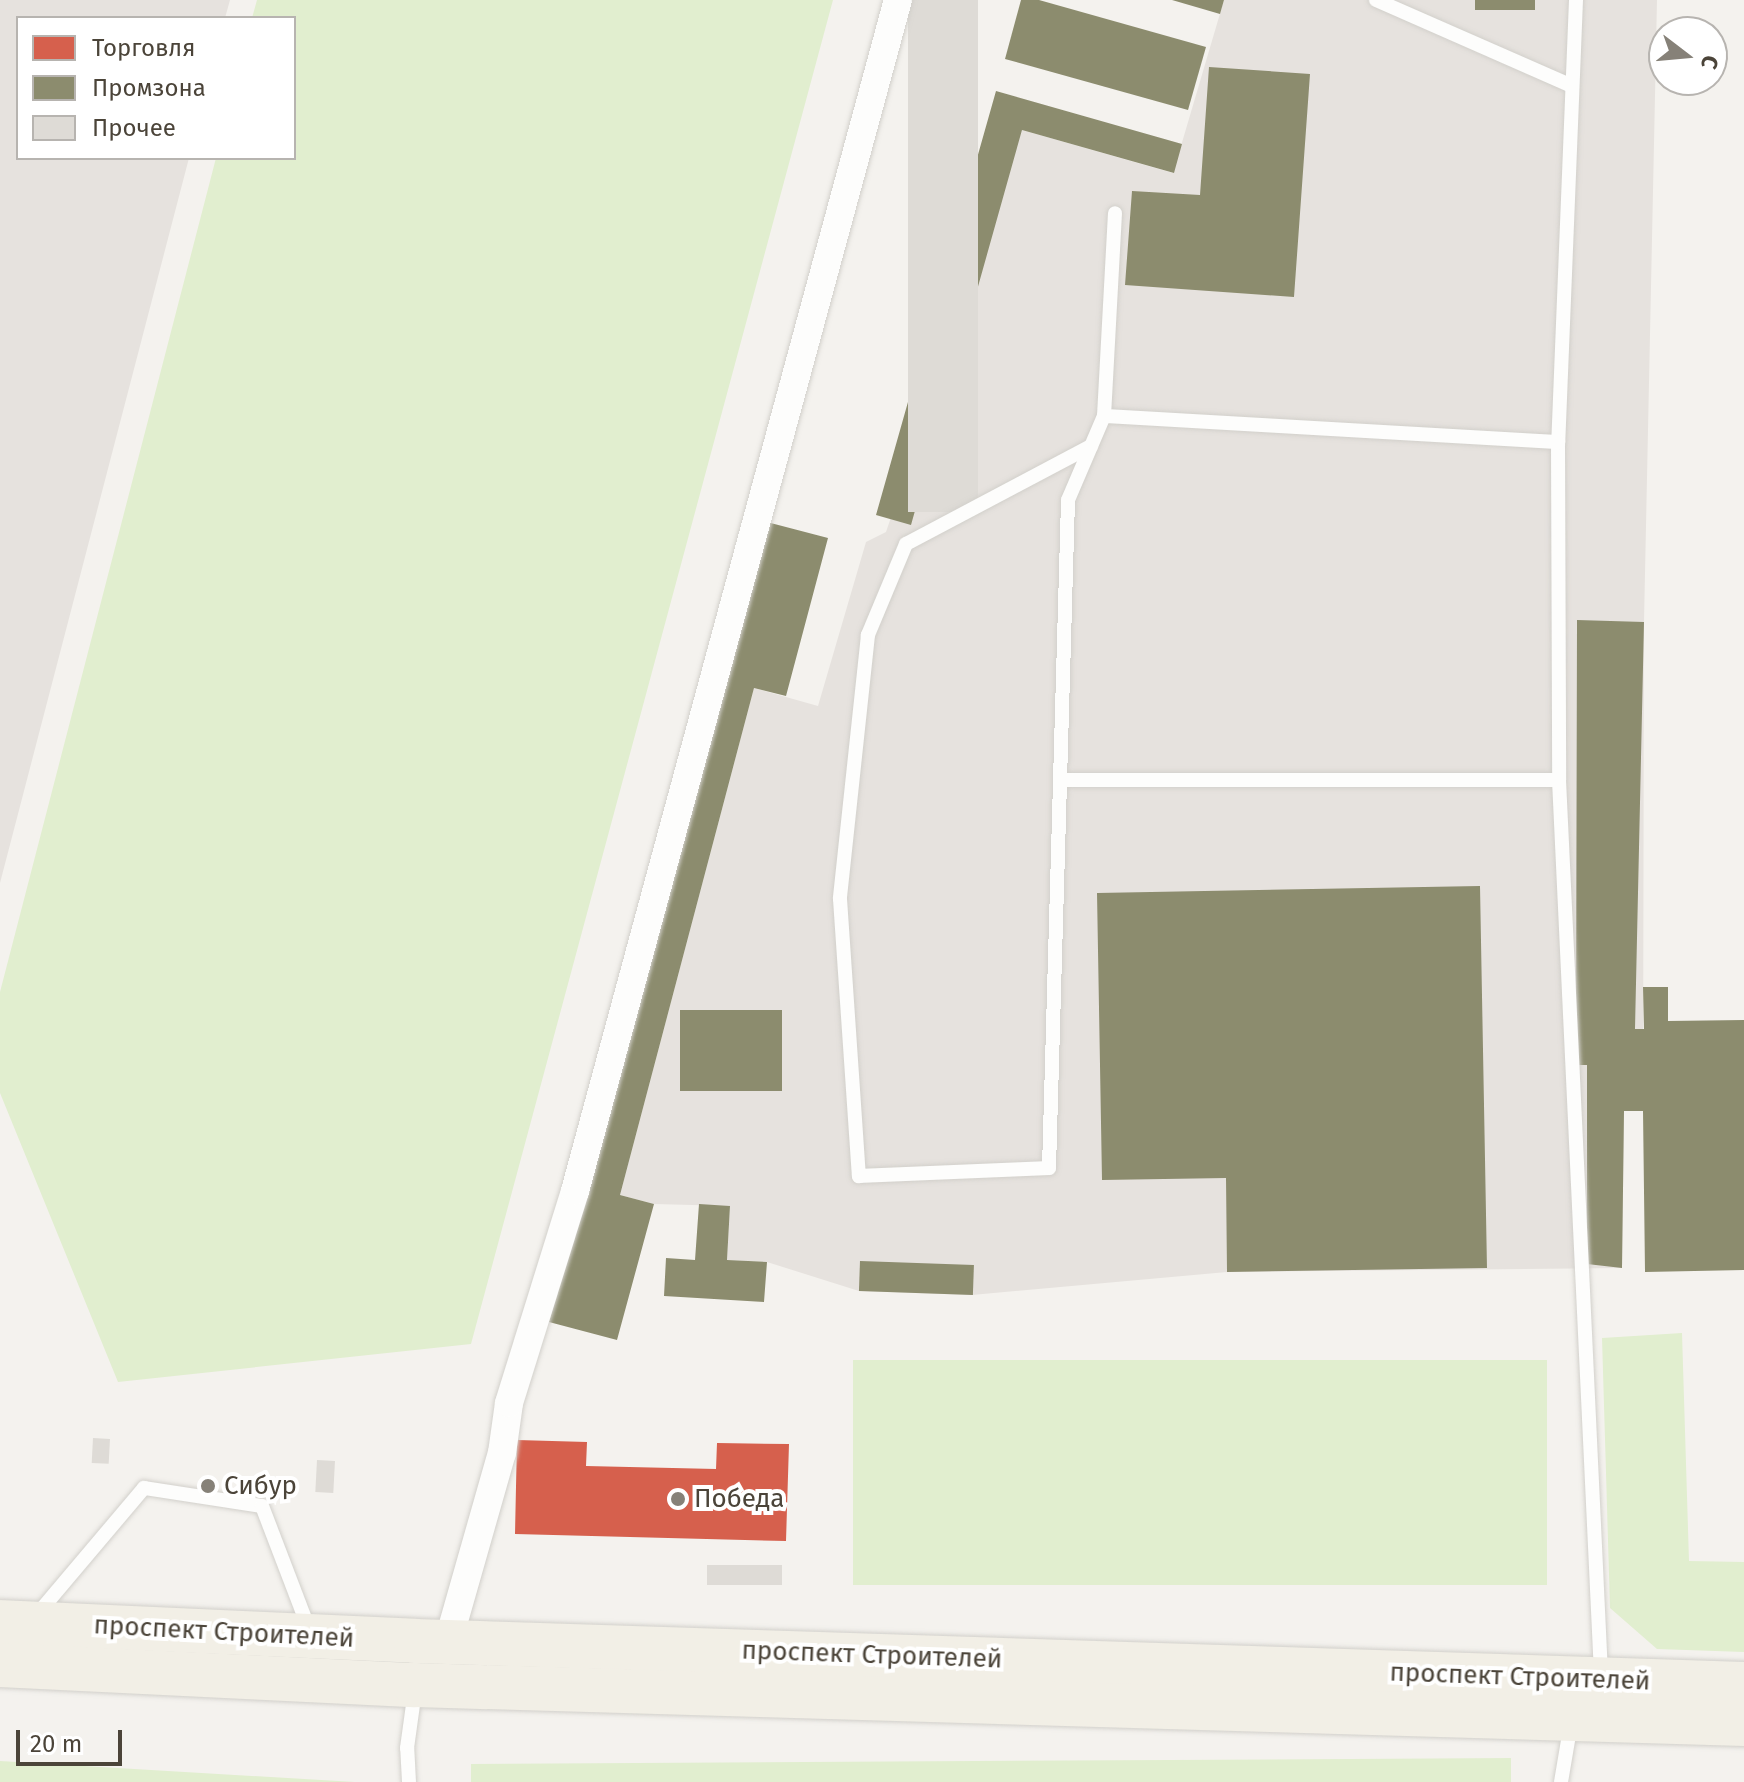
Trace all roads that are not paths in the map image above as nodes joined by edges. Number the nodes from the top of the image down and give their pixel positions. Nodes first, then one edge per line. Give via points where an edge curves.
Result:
1 (898, 0) edge
2 (1376, 0) edge
3 (1576, 0) edge
4 (1570, 85) junction
5 (1115, 213) dead end
6 (1104, 416) junction
7 (1558, 442) junction
8 (1091, 446) junction
9 (1060, 780) junction
10 (1559, 780) junction
11 (15, 1622) edge
12 (312, 1636) junction
13 (422, 1659) junction
14 (0, 1665) edge
15 (1601, 1679) junction
16 (1744, 1684) edge
17 (1571, 1719) junction
18 (1744, 1724) edge
19 (409, 1782) edge
20 (1561, 1782) edge

1 - 13 street via 575,1191 509,1403 502,1453
2 - 4 lane
3 - 4 lane
4 - 7 lane
5 - 6 lane
6 - 7 lane
6 - 8 lane
7 - 10 lane
8 - 9 lane via 1068,500
8 - 9 lane via 906,544 868,635 840,899 859,1176 1049,1168
9 - 10 lane
10 - 15 lane
11 - 12 main road, проспект Строителей
11 - 12 lane via 144,1488 262,1506
12 - 13 main road, проспект Строителей
13 - 14 main road, проспект Строителей
13 - 15 main road, проспект Строителей
13 - 17 main road, проспект Строителей
13 - 19 lane via 407,1748
15 - 16 main road, проспект Строителей
17 - 18 main road, проспект Строителей
17 - 20 lane

